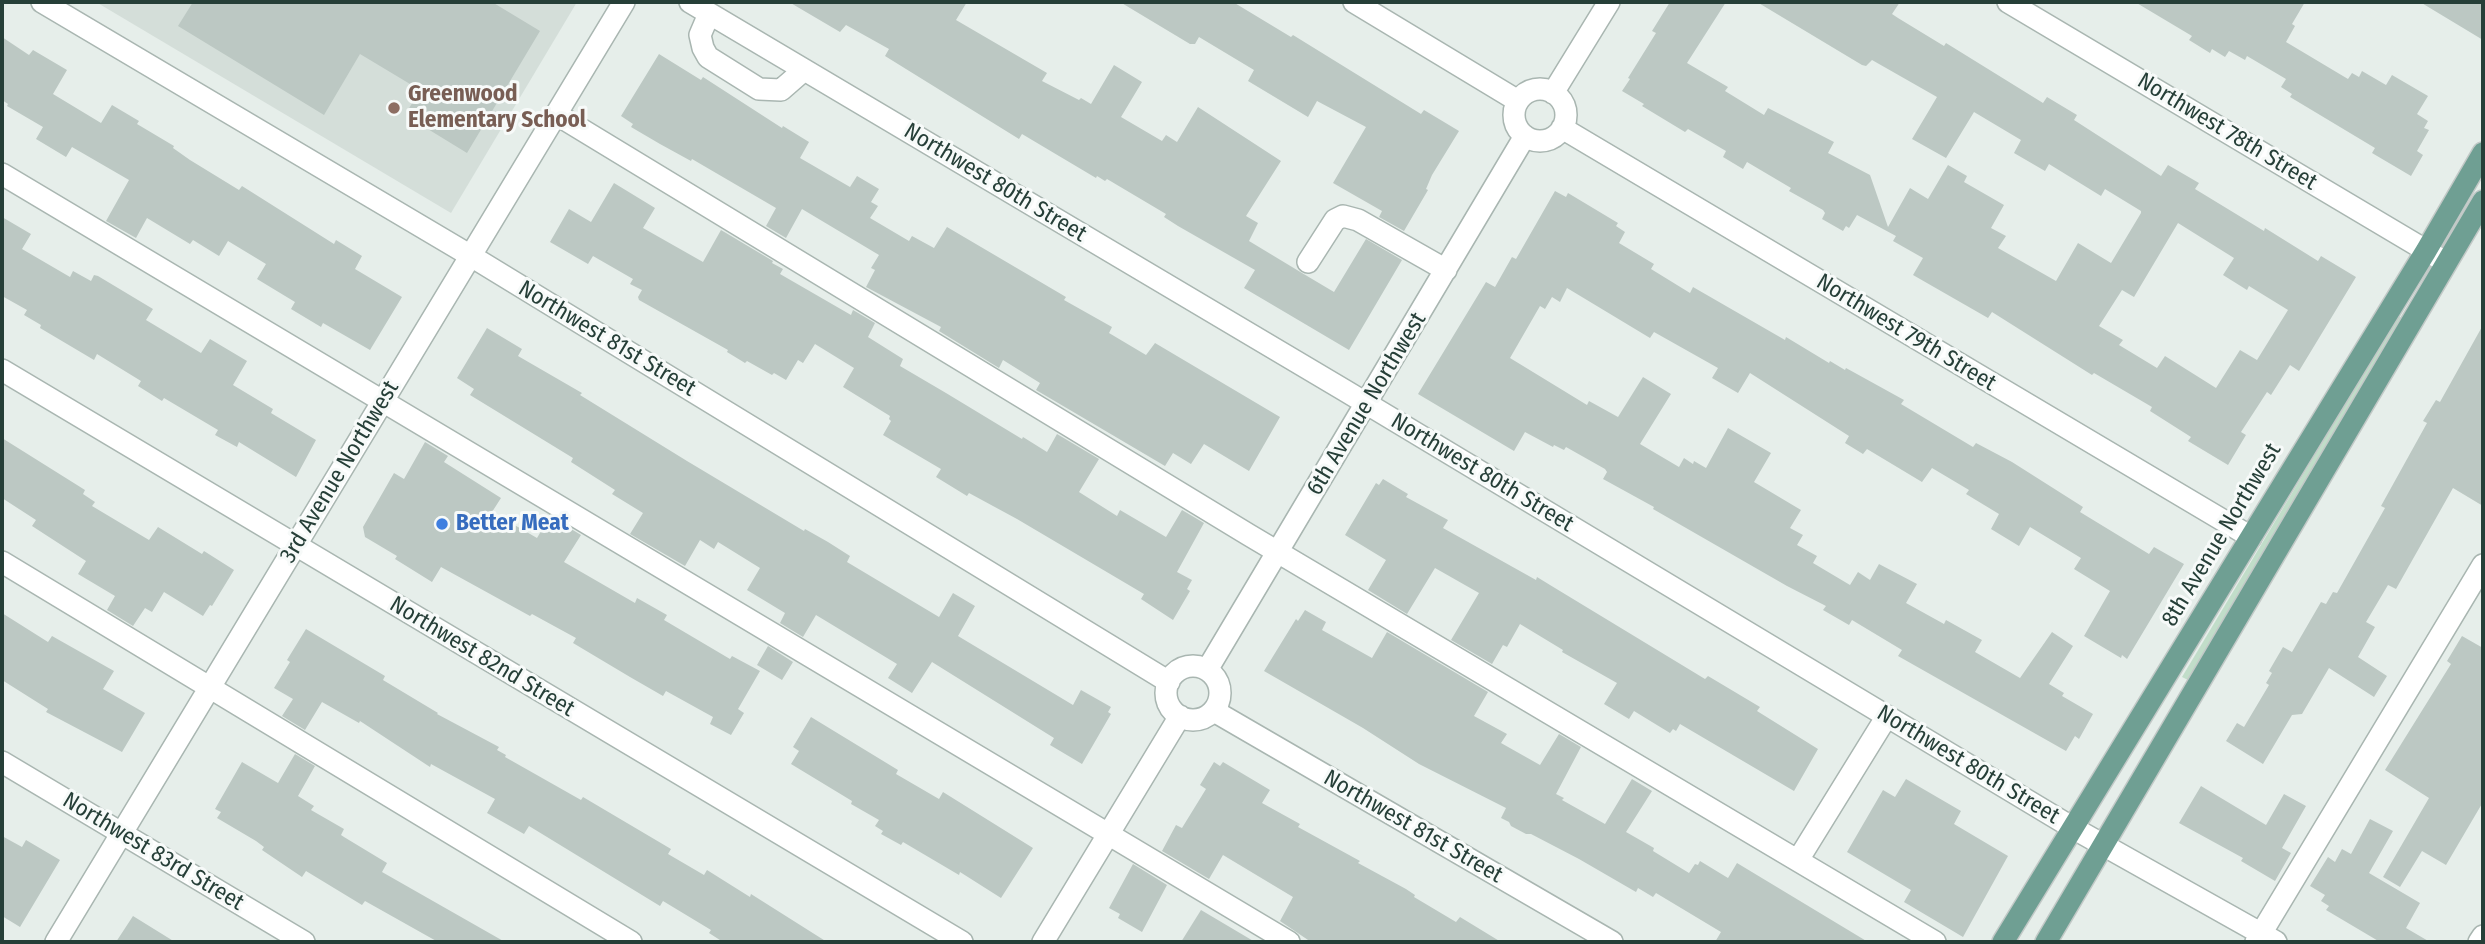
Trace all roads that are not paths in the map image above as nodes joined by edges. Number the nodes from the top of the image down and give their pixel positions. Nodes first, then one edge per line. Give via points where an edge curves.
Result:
1 (42, 2) edge
2 (624, 2) edge
3 (690, 2) edge
4 (1354, 2) edge
5 (1609, 2) edge
6 (2008, 2) edge
7 (709, 14) junction
8 (804, 69) junction
9 (1553, 93) junction
10 (1518, 101) junction
11 (556, 114) junction
12 (1562, 128) junction
13 (1525, 136) junction
14 (2483, 153) edge
15 (2, 173) edge
16 (2483, 201) edge
17 (2426, 251) junction
18 (471, 256) junction
19 (1308, 262) dead end
20 (2446, 262) junction
21 (1446, 270) junction
22 (2, 370) edge
23 (383, 401) junction
24 (1367, 404) junction
25 (2251, 537) junction
26 (296, 546) junction
27 (1278, 553) junction
28 (2, 562) edge
29 (2483, 565) edge
30 (1207, 670) junction
31 (1169, 682) junction
32 (211, 687) junction
33 (1214, 711) junction
34 (1180, 716) junction
35 (1887, 716) junction
36 (2, 762) edge
37 (2073, 828) junction
38 (122, 834) junction
39 (1109, 835) junction
40 (2104, 845) junction
41 (1798, 860) junction
42 (2483, 936) edge
43 (2264, 939) edge
44 (57, 942) edge
45 (304, 942) edge
46 (631, 942) edge
47 (962, 942) edge
48 (1043, 942) edge
49 (1289, 942) edge
50 (1612, 942) edge
51 (1935, 942) edge
52 (2003, 942) edge
53 (2046, 942) edge
54 (2479, 942) edge

1 - 18 street, Northwest 81st Street
2 - 11 street, 3rd Avenue Northwest
3 - 7 street, Northwest 80th Street
4 - 10 street
5 - 9 street
6 - 17 street, Northwest 78th Street
7 - 8 street, Northwest 80th Street
7 - 8 street via 700,35 708,57 759,89 781,90
8 - 24 street, Northwest 80th Street
9 - 10 street via 1540,89
9 - 12 street via 1565,108
10 - 13 street via 1514,118
11 - 18 street, 3rd Avenue Northwest
11 - 27 street
12 - 13 street via 1546,141
12 - 25 street, Northwest 79th Street
13 - 21 street, 6th Avenue Northwest
14 - 17 main road, 8th Avenue Northwest
15 - 23 street
16 - 20 main road
17 - 20 street, Northwest 78th Street
17 - 25 main road, 8th Avenue Northwest
18 - 23 street, 3rd Avenue Northwest
18 - 31 street, Northwest 81st Street
19 - 21 street via 1335,220 1343,216
20 - 40 main road
21 - 24 street, 6th Avenue Northwest
22 - 26 street, Northwest 82nd Street
23 - 26 street, 3rd Avenue Northwest
23 - 39 street
24 - 27 street, 6th Avenue Northwest
24 - 35 street, Northwest 80th Street
25 - 37 main road, 8th Avenue Northwest
26 - 32 street, 3rd Avenue Northwest
26 - 47 street, Northwest 82nd Street
27 - 30 street, 6th Avenue Northwest
27 - 41 street
28 - 32 street
29 - 43 street
30 - 31 street via 1187,667
30 - 33 street via 1220,687
31 - 34 street via 1168,702
32 - 38 street, 3rd Avenue Northwest
32 - 46 street
33 - 34 street via 1190,720
33 - 50 street, Northwest 81st Street
34 - 39 street
35 - 37 street, Northwest 80th Street
35 - 41 street
36 - 38 street, Northwest 83rd Street
37 - 40 street, Northwest 80th Street
37 - 52 main road, 8th Avenue Northwest
38 - 44 street, 3rd Avenue Northwest
38 - 45 street, Northwest 83rd Street
39 - 48 street
39 - 49 street
40 - 43 street, Northwest 80th Street
40 - 53 main road
41 - 51 street
42 - 54 street

